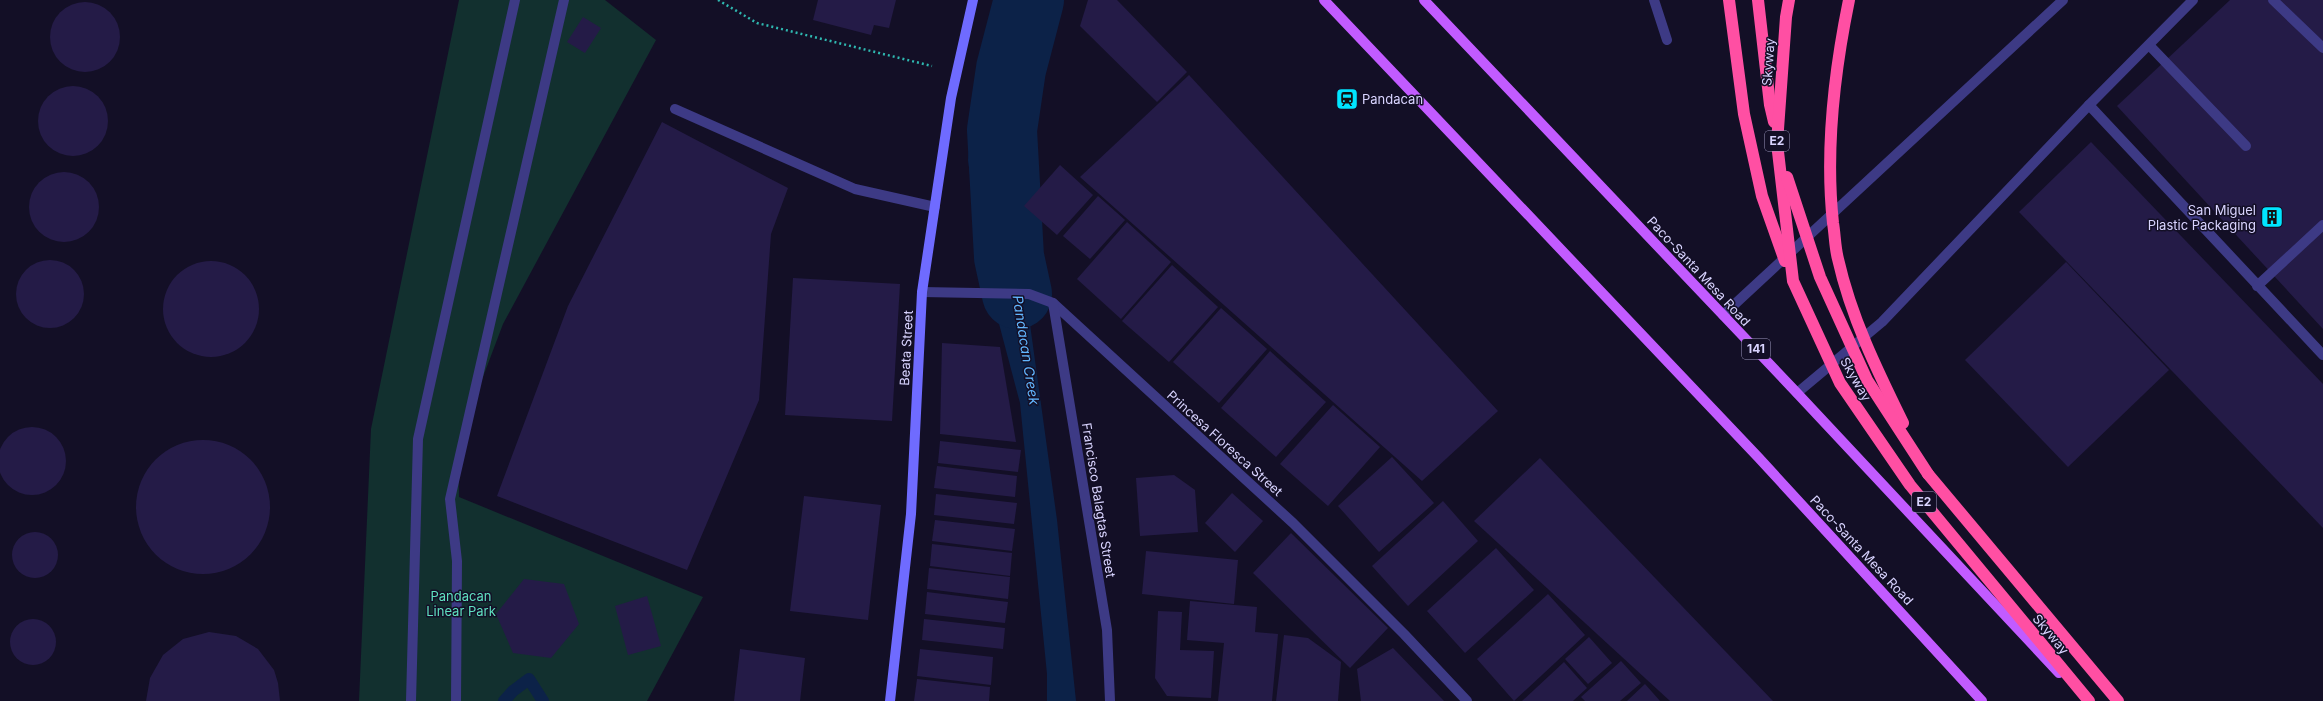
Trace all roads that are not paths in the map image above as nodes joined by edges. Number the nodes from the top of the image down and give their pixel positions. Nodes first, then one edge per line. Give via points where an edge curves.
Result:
1 (515, 0) edge
2 (564, 0) edge
3 (973, 0) edge
4 (1324, 0) edge
5 (1424, 0) edge
6 (1654, 0) edge
7 (1729, 0) edge
8 (1758, 0) edge
9 (1789, 0) edge
10 (1849, 0) edge
11 (2063, 0) edge
12 (2193, 0) edge
13 (2273, 0) edge
14 (1667, 40) dead end
15 (2149, 45) junction
16 (2323, 48) edge
17 (2089, 105) junction
18 (675, 108) dead end
19 (2246, 146) dead end
20 (935, 207) junction
21 (2323, 225) edge
22 (1793, 281) junction
23 (2257, 286) junction
24 (922, 292) junction
25 (1053, 303) junction
26 (1723, 315) junction
27 (2323, 355) edge
28 (1797, 393) junction
29 (1928, 474) junction
30 (411, 701) edge
31 (456, 701) edge
32 (890, 701) edge
33 (1110, 701) edge
34 (1467, 701) edge
35 (1982, 701) edge
36 (2085, 701) edge
37 (2089, 701) edge
38 (2118, 701) edge

1 - 30 street via 418,439
2 - 31 street via 450,499 457,560
3 - 20 main road, Beata Street via 957,72
4 - 35 main road, Paco-Santa Mesa Road via 1758,457
5 - 26 main road, Paco-Santa Mesa Road / 141
6 - 14 street
7 - 22 highway, bridge via 1744,114 1762,196
8 - 29 highway, bridge via 1770,105 1790,189 1820,277 1867,380
9 - 22 highway, Skyway / E2, bridge via 1777,142
10 - 29 highway, Skyway / E2, bridge via 1833,102 1830,190 1837,258 1851,307 1879,375
11 - 26 street
12 - 15 street
13 - 16 street
15 - 17 street
15 - 19 street
17 - 23 street
17 - 28 street via 1882,322
18 - 20 street via 855,188
20 - 24 main road, Beata Street
21 - 23 street
22 - 37 highway, Skyway / E2, bridge via 1840,383 1910,485
23 - 27 street
24 - 25 street, Princesa Floresca Street via 1029,294
24 - 32 main road, Beata Street via 911,514
25 - 33 street, Francisco Balagtas Street via 1107,630
25 - 34 street, Princesa Floresca Street via 1293,523
26 - 28 main road, Paco-Santa Mesa Road / 141
28 - 36 main road, Paco-Santa Mesa Road / 141
29 - 38 highway, Skyway / E2

